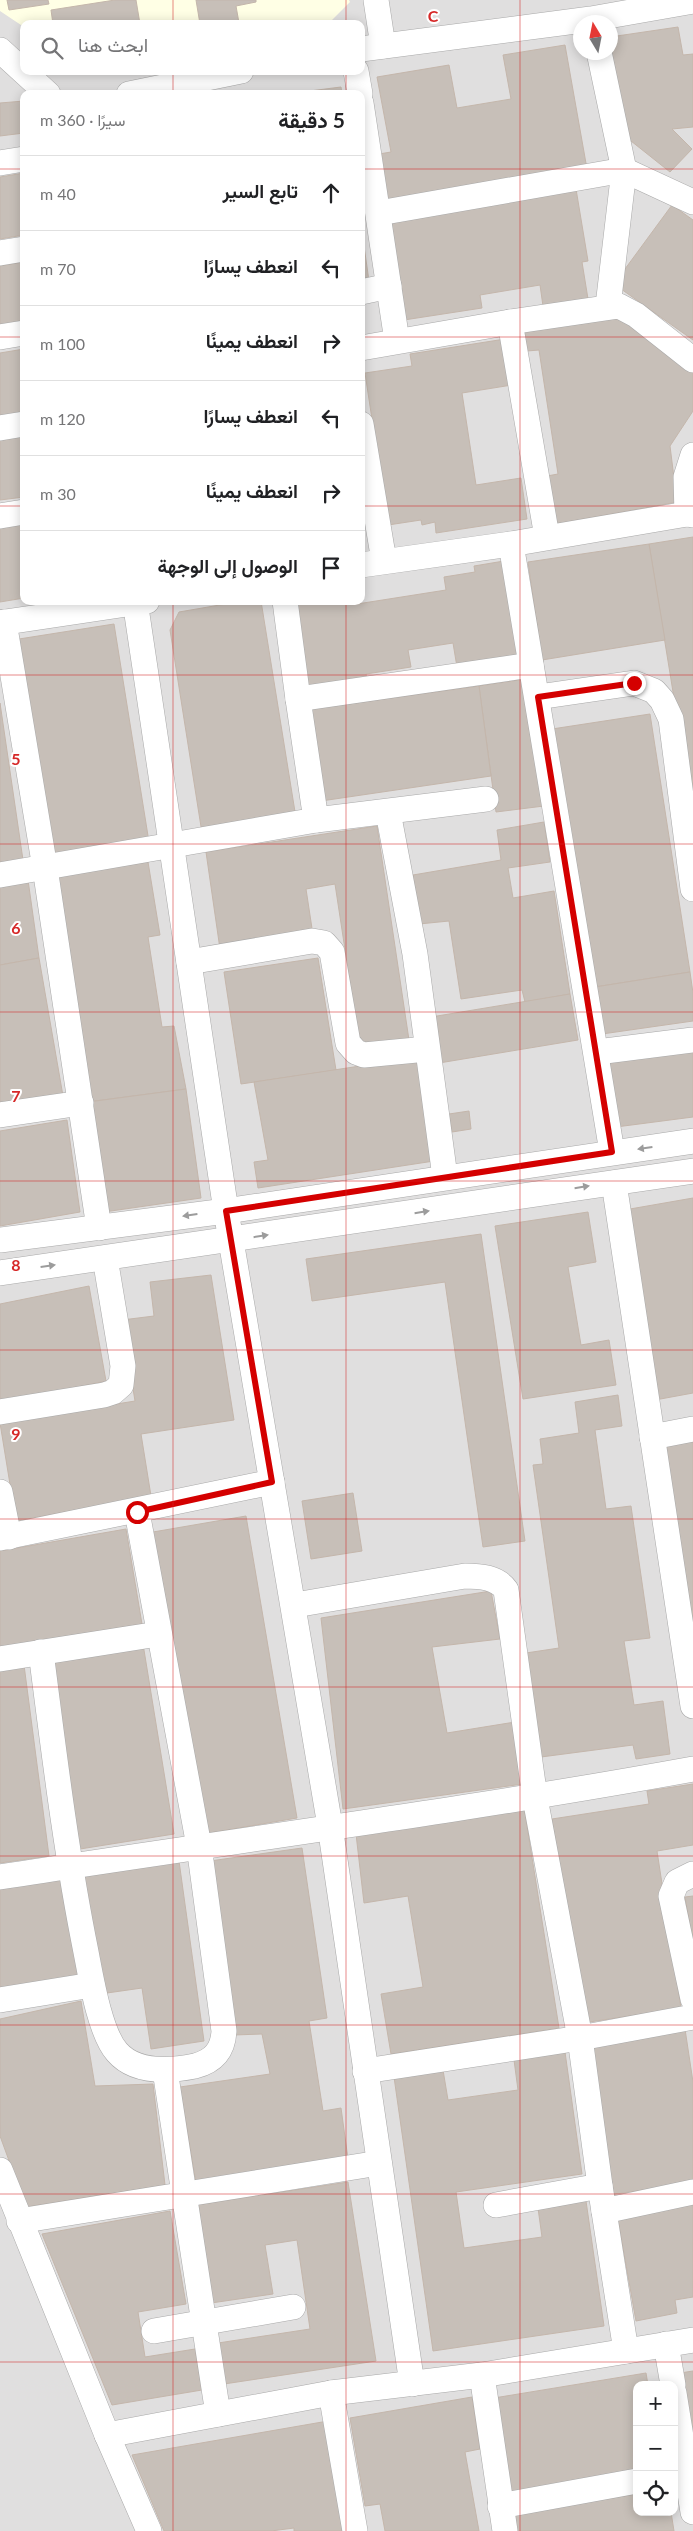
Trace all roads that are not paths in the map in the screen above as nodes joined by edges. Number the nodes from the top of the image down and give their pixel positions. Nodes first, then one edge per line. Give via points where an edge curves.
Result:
1 (376, 0) edge
2 (693, 1) edge
3 (618, 16) edge
4 (573, 23) edge
5 (372, 48) edge
6 (0, 50) edge
7 (600, 60) edge
8 (20, 68) edge
9 (27, 75) edge
10 (357, 75) edge
11 (235, 79) edge
12 (44, 90) edge
13 (157, 90) edge
14 (359, 90) edge
15 (365, 127) edge
16 (20, 160) edge
17 (0, 163) edge
18 (624, 170) junction
19 (693, 202) edge
20 (379, 213) junction
21 (20, 250) edge
22 (0, 253) edge
23 (389, 286) junction
24 (365, 291) edge
25 (608, 306) junction
26 (510, 322) junction
27 (20, 334) edge
28 (0, 337) edge
29 (397, 341) junction
30 (365, 347) edge
31 (693, 360) edge
32 (20, 425) edge
33 (0, 428) edge
34 (693, 455) edge
35 (365, 475) edge
36 (20, 513) edge
37 (690, 515) edge
38 (0, 516) edge
39 (547, 537) junction
40 (511, 544) junction
41 (372, 563) edge
42 (119, 605) edge
43 (139, 605) edge
44 (286, 605) edge
45 (2, 623) edge
46 (531, 665) junction
47 (538, 697) junction
48 (298, 699) junction
49 (486, 799) dead end
50 (388, 812) junction
51 (316, 820) junction
52 (170, 846) junction
53 (44, 868) junction
54 (0, 875) edge
55 (693, 889) edge
56 (189, 962) junction
57 (693, 1040) edge
58 (427, 1049) junction
59 (596, 1052) junction
60 (81, 1103) junction
61 (0, 1114) edge
62 (693, 1141) edge
63 (612, 1152) junction
64 (693, 1171) edge
65 (445, 1177) junction
66 (614, 1183) junction
67 (226, 1211) junction
68 (99, 1228) junction
69 (0, 1240) edge
70 (232, 1240) junction
71 (105, 1258) junction
72 (0, 1273) edge
73 (0, 1412) edge
74 (693, 1429) edge
75 (652, 1437) junction
76 (272, 1482) junction
77 (0, 1492) edge
78 (137, 1512) junction
79 (4, 1537) edge
80 (294, 1606) junction
81 (158, 1634) junction
82 (41, 1652) junction
83 (0, 1659) edge
84 (692, 1696) edge
85 (693, 1769) edge
86 (535, 1798) junction
87 (330, 1826) junction
88 (199, 1846) junction
89 (69, 1866) junction
90 (693, 1874) edge
91 (0, 1877) edge
92 (92, 1986) junction
93 (693, 1999) edge
94 (0, 2000) edge
95 (693, 2017) edge
96 (580, 2038) junction
97 (165, 2070) junction
98 (365, 2071) junction
99 (379, 2164) junction
100 (0, 2170) edge
101 (600, 2186) junction
102 (693, 2192) edge
103 (185, 2195) junction
104 (496, 2205) dead end
105 (604, 2211) junction
106 (19, 2221) junction
107 (293, 2307) dead end
108 (204, 2323) junction
109 (154, 2332) dead end
110 (693, 2340) edge
111 (666, 2344) junction
112 (626, 2351) junction
113 (482, 2375) junction
114 (672, 2381) edge
115 (412, 2384) junction
116 (331, 2394) junction
117 (218, 2414) junction
118 (678, 2422) edge
119 (107, 2435) junction
120 (685, 2473) edge
121 (633, 2482) edge
122 (500, 2506) junction
123 (693, 2512) edge
124 (149, 2531) edge
125 (355, 2531) edge
126 (505, 2531) edge

1 - 5 street
2 - 3 street
4 - 5 street
6 - 8 street
7 - 18 street
9 - 12 street
10 - 14 street
11 - 13 street
15 - 20 street
16 - 17 street
18 - 19 street
18 - 20 street
18 - 25 street
20 - 23 street
21 - 22 street
23 - 24 street
23 - 29 street
25 - 26 street
25 - 31 street via 619,306 636,315
26 - 29 street
26 - 39 street
27 - 28 street
29 - 30 street
32 - 33 street
34 - 37 street via 686,478
35 - 41 street
36 - 38 street
37 - 39 street
39 - 40 street
40 - 41 street
40 - 46 street
42 - 45 street
43 - 52 street
44 - 48 street
45 - 53 street
46 - 47 street
46 - 48 street
47 - 55 street via 634,683 654,691 662,700 671,719
47 - 59 street
48 - 51 street
49 - 50 street
50 - 51 street
50 - 58 street via 415,954
51 - 52 street
52 - 53 street
52 - 56 street
53 - 54 street
53 - 60 street
56 - 58 street via 320,942 332,952 348,1043 353,1050 364,1055
56 - 67 street
57 - 59 street
58 - 65 street
59 - 63 street
60 - 61 street
60 - 68 street
62 -> 63 street
63 - 65 street
64 - 66 street
65 - 67 street
70 -> 66 street
66 - 75 street
67 -> 68 street
67 - 70 street
68 - 69 street
70 - 71 street
70 - 76 street
72 -> 71 street
71 - 73 street via 123,1366 120,1385 104,1395
74 - 75 street
75 - 84 street
76 - 78 street
76 - 80 street
77 - 79 street
78 - 79 street
78 - 81 street
80 - 86 street via 465,1576 486,1577 502,1585 508,1597
80 - 87 street
81 - 82 street
81 - 88 street
82 - 83 street
82 - 89 street
85 - 86 street
86 - 87 street
86 - 96 street
87 - 88 street
87 - 98 street
88 - 89 street
88 - 97 street via 223,2042 213,2058 205,2063
89 - 91 street
89 - 92 street
90 - 93 street via 677,1882 671,1896
92 - 94 street
92 - 97 street via 110,2041 117,2052 137,2065
95 - 96 street
96 - 98 street
96 - 101 street
97 - 103 street
98 - 99 street
99 - 103 street
99 - 115 street
100 - 106 street
101 - 104 street
101 - 105 street
102 - 105 street
103 - 106 street
103 - 108 street
105 - 112 street
106 - 119 street
107 - 108 street
108 - 109 street
108 - 117 street
110 - 111 street
111 - 112 street
111 - 114 street
112 - 113 street
113 - 115 street
113 - 122 street
115 - 116 street
116 - 117 street
116 - 125 street
117 - 119 street
118 - 120 street
119 - 124 street
120 - 123 street
121 - 122 street
122 - 126 street

